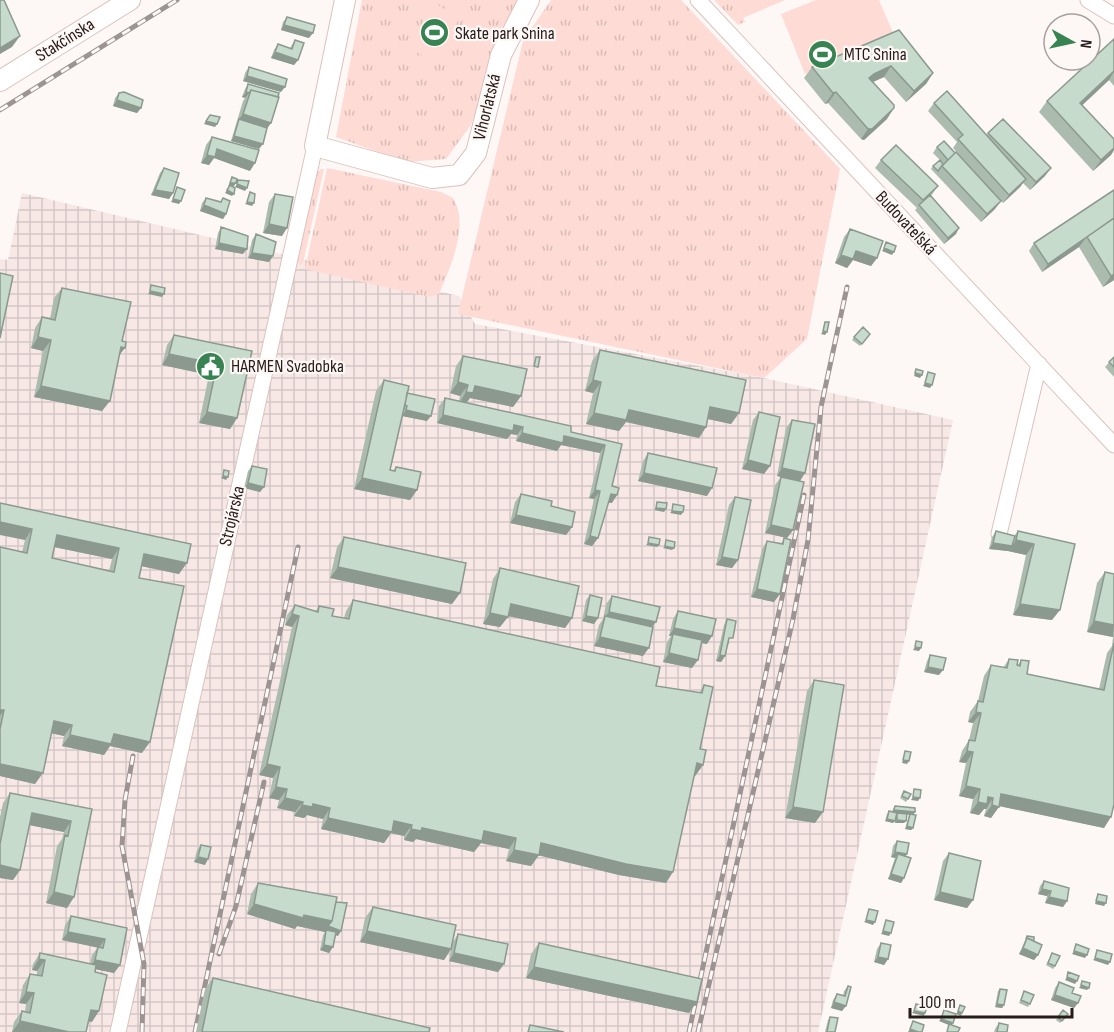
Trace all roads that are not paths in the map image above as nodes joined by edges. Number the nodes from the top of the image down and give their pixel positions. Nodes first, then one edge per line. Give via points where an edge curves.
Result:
1 (130, 0) edge
2 (345, 0) edge
3 (529, 0) edge
4 (698, 0) edge
5 (1088, 0) edge
6 (110, 6) edge
7 (1114, 16) edge
8 (0, 81) edge
9 (315, 146) junction
10 (1039, 364) junction
11 (1114, 445) edge
12 (999, 534) edge
13 (118, 1032) edge

1 - 6 main road, Stakčínska
2 - 9 main road, Strojárska
3 - 9 main road, Vihorlatská via 501,55 476,153 459,175 432,178
4 - 10 street, Budovateľská
5 - 7 street
6 - 8 main road, Stakčínska
9 - 13 street, Strojárska
10 - 11 street, Budovateľská
10 - 12 street

